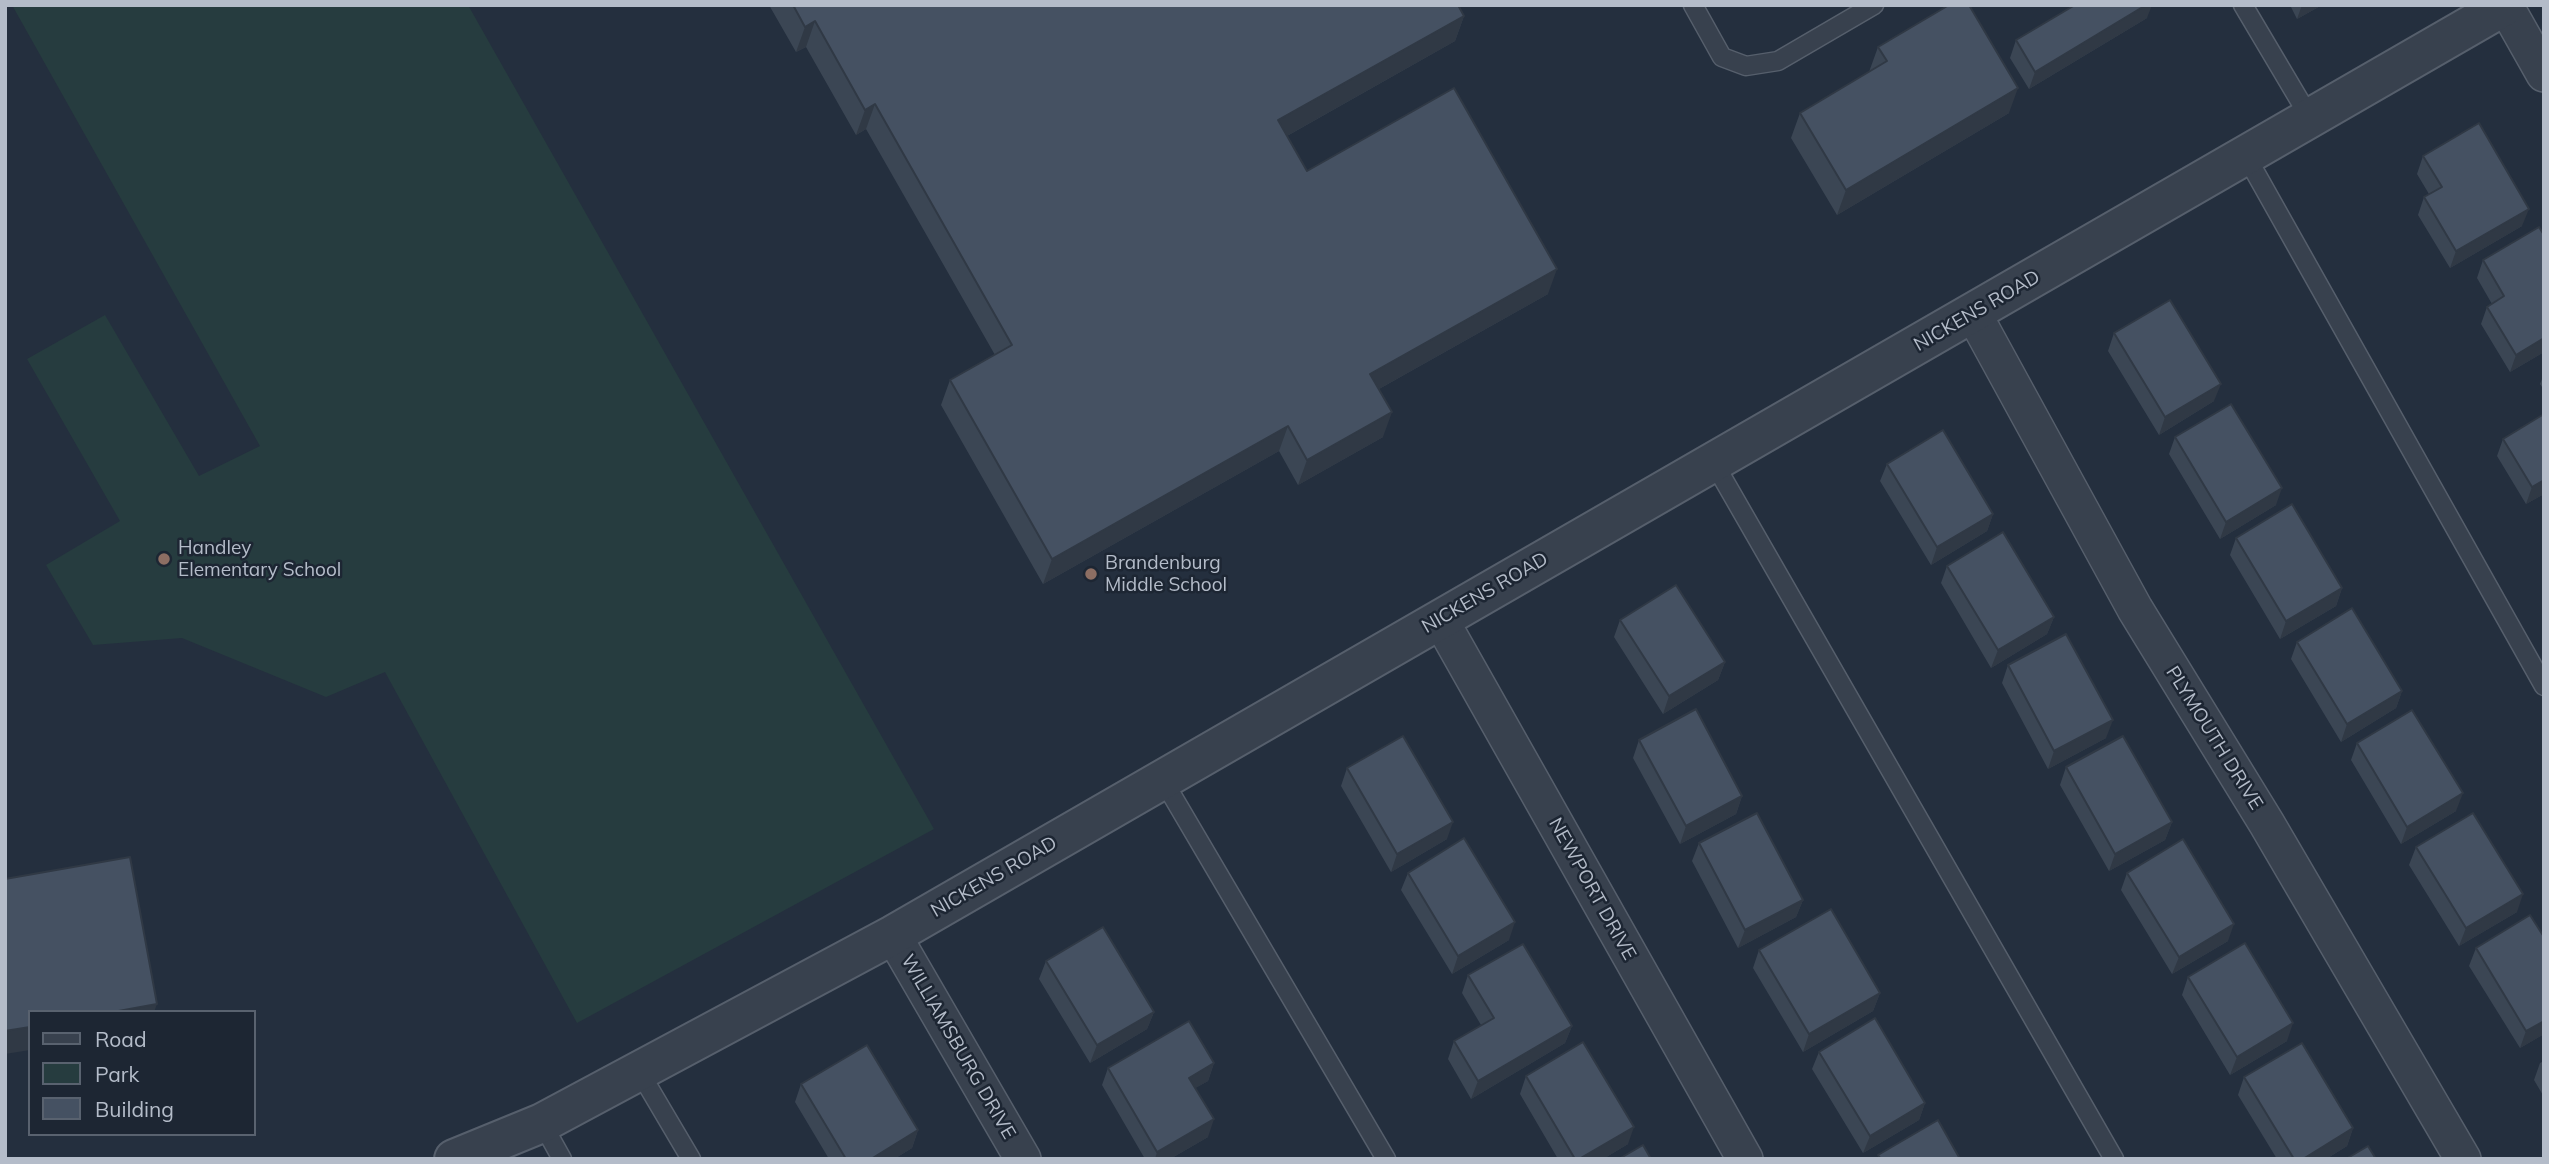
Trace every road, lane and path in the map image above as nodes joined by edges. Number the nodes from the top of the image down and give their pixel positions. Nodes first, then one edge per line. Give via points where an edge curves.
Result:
1 (1693, 5) edge
2 (1874, 5) edge
3 (2242, 5) edge
4 (2506, 5) edge
5 (2544, 74) edge
6 (2310, 118) junction
7 (2246, 156) junction
8 (1973, 313) junction
9 (1714, 463) junction
10 (1440, 619) junction
11 (2544, 686) edge
12 (1163, 780) junction
13 (893, 935) junction
14 (639, 1071) junction
15 (542, 1123) junction
16 (454, 1159) edge
17 (562, 1159) edge
18 (691, 1159) edge
19 (1023, 1159) edge
20 (1387, 1159) edge
21 (1745, 1159) edge
22 (2114, 1159) edge
23 (2463, 1159) edge

1 - 2 lane via 1722,57 1746,66 1778,61
3 - 6 lane
4 - 5 street
4 - 6 street, NICKENS ROAD
6 - 7 street, NICKENS ROAD
7 - 8 street, NICKENS ROAD
7 - 11 lane
8 - 9 street, NICKENS ROAD
8 - 23 street, PLYMOUTH DRIVE via 2135,609
9 - 10 street, NICKENS ROAD
9 - 22 lane
10 - 12 street, NICKENS ROAD
10 - 21 street, NEWPORT DRIVE
12 - 13 street, NICKENS ROAD
12 - 20 lane
13 - 14 street, NICKENS ROAD
13 - 19 street, WILLIAMSBURG DRIVE
14 - 15 street, NICKENS ROAD
14 - 18 lane
15 - 16 street, NICKENS ROAD
15 - 17 lane

